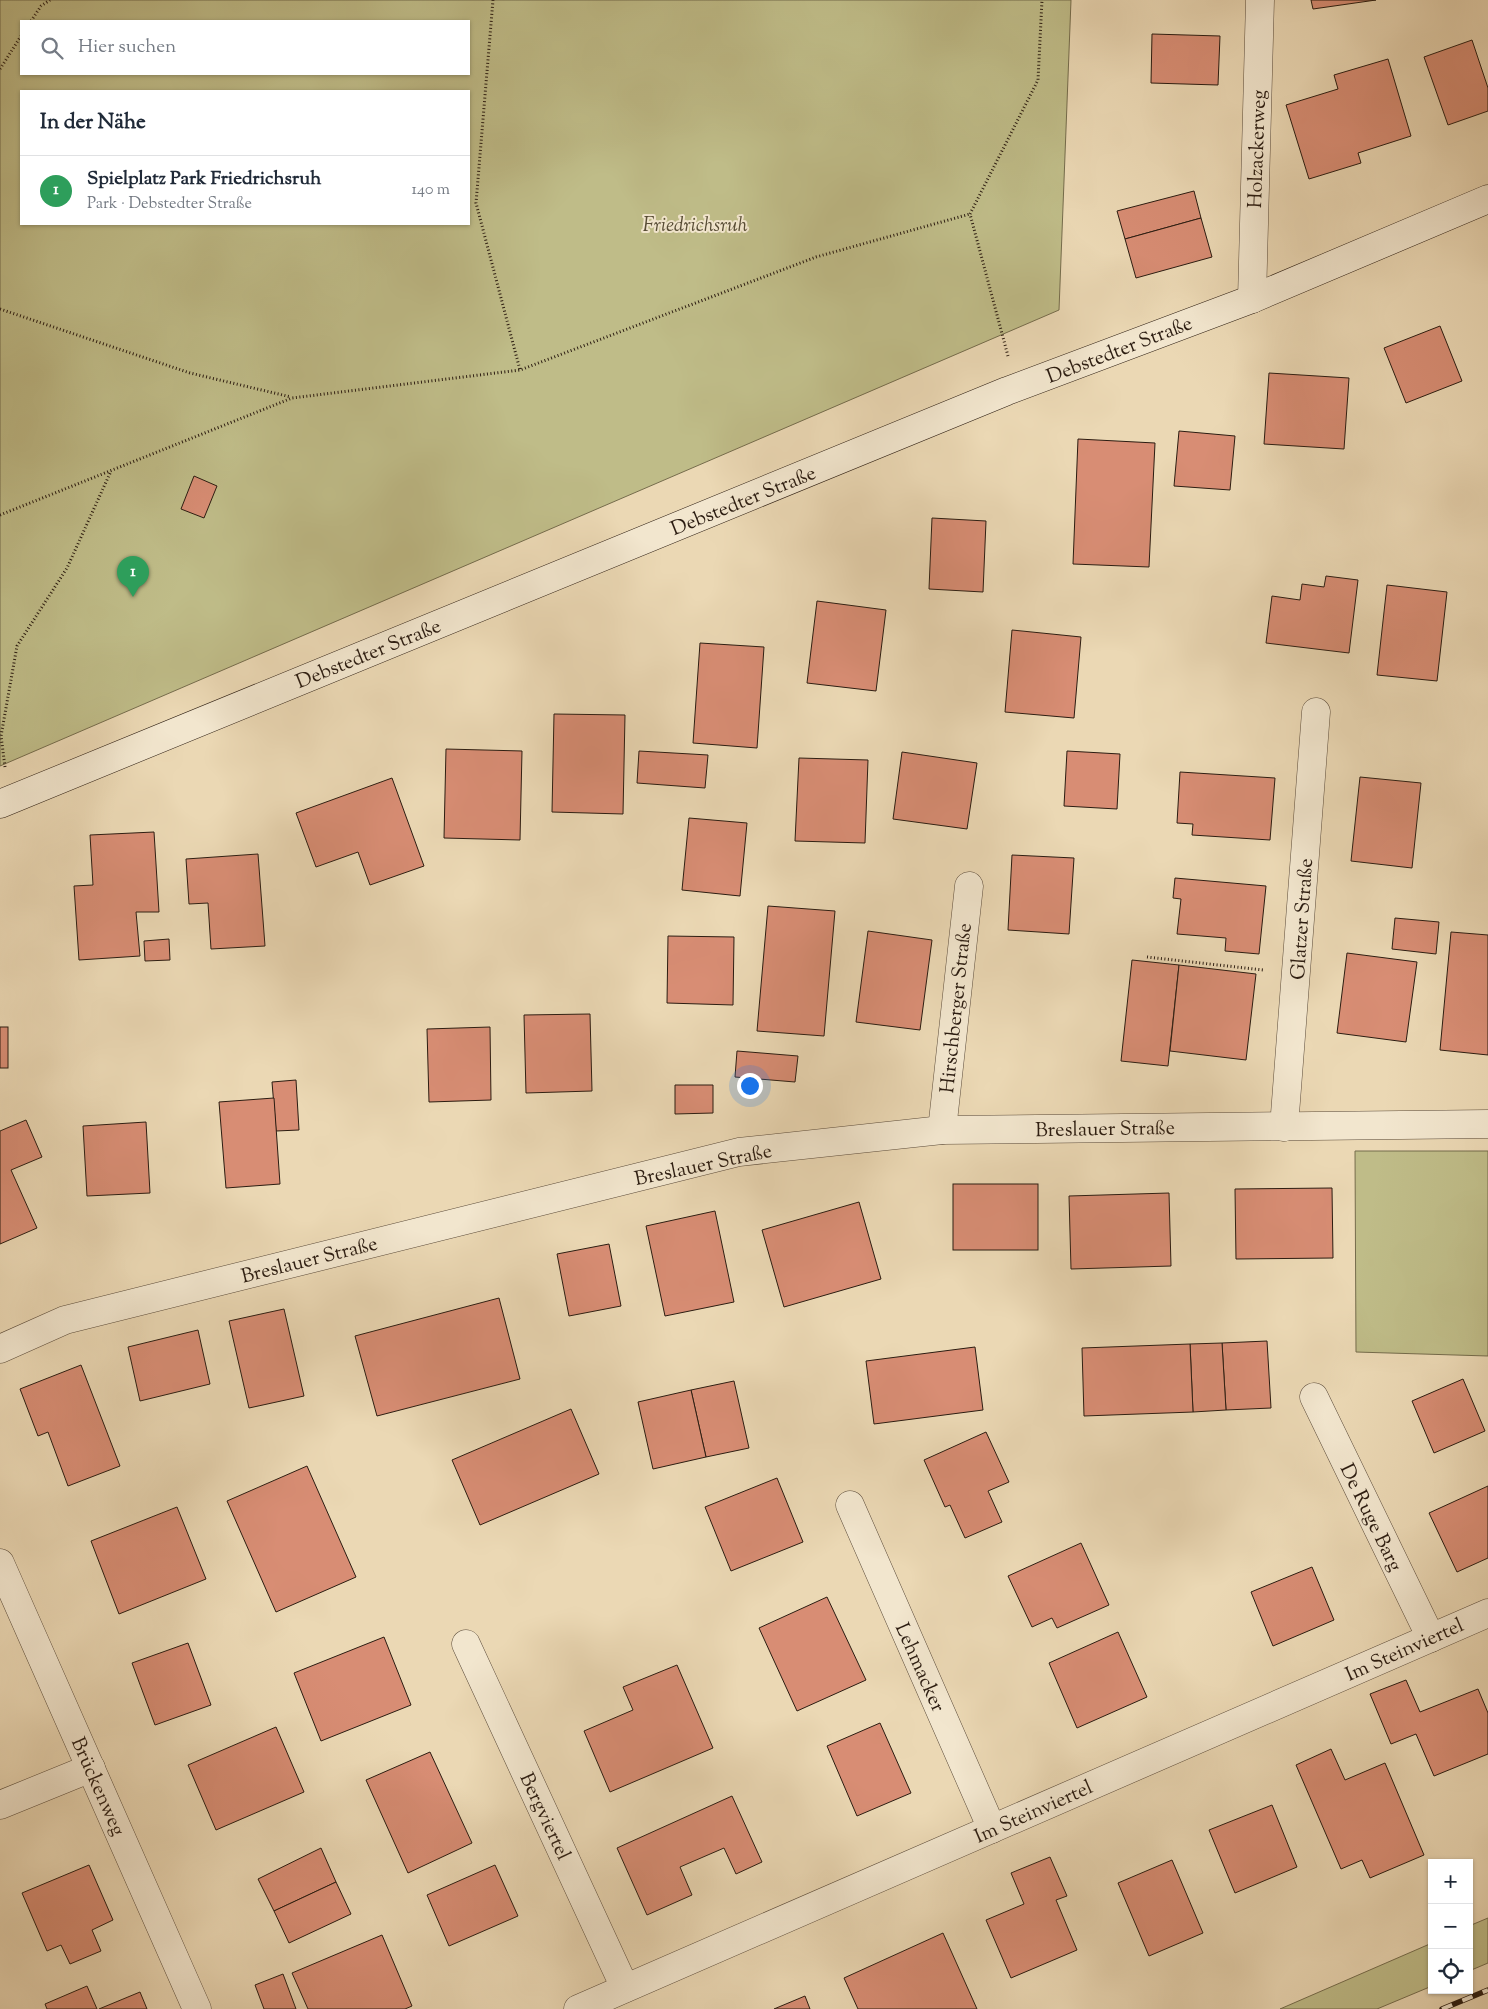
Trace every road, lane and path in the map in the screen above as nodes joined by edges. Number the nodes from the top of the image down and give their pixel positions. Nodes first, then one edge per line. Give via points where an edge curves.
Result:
1 (50, 0) edge
2 (492, 0) edge
3 (1042, 0) edge
4 (1260, 0) edge
5 (32, 20) edge
6 (20, 38) edge
7 (0, 69) edge
8 (1488, 199) edge
9 (970, 214) junction
10 (1252, 299) junction
11 (0, 309) edge
12 (520, 370) junction
13 (1017, 388) junction
14 (292, 398) junction
15 (111, 471) junction
16 (0, 515) edge
17 (1316, 712) dead end
18 (4, 802) edge
19 (969, 886) dead end
20 (1147, 957) dead end
21 (1296, 974) junction
22 (1488, 1124) edge
23 (1284, 1127) junction
24 (942, 1130) junction
25 (0, 1349) edge
26 (1314, 1397) dead end
27 (850, 1505) dead end
28 (0, 1563) edge
29 (1488, 1613) edge
30 (1431, 1638) junction
31 (466, 1644) dead end
32 (91, 1768) junction
33 (0, 1805) edge
34 (992, 1829) junction
35 (625, 1988) junction
36 (197, 2009) edge
37 (578, 2009) edge

1 - 5 path via 41,6
2 - 12 path via 476,204
3 - 9 path via 1038,80
4 - 10 street, Holzackerweg
6 - 7 path
8 - 10 street, Debstedter Straße
9 - 12 path via 816,257
9 - 13 path
10 - 13 street, Debstedter Straße
11 - 14 path via 190,373
12 - 14 path
13 - 18 street, Debstedter Straße
14 - 15 path
15 - 16 path
15 - 18 path via 67,568 17,646 1,736
17 - 21 street, Glatzer Straße
19 - 24 street, Hirschberger Straße
20 - 21 path
21 - 23 street, Glatzer Straße
22 - 23 street, Breslauer Straße
23 - 24 street, Breslauer Straße
24 - 25 street, Breslauer Straße via 739,1152 65,1320
26 - 30 street, De Ruge Barg
27 - 34 street, Lehmacker
28 - 32 street, Brückenweg
29 - 30 street, Im Steinviertel
30 - 34 street, Im Steinviertel
31 - 35 street, Bergviertel
32 - 33 street
32 - 36 street, Brückenweg
34 - 35 street, Im Steinviertel
35 - 37 street, Im Steinviertel

